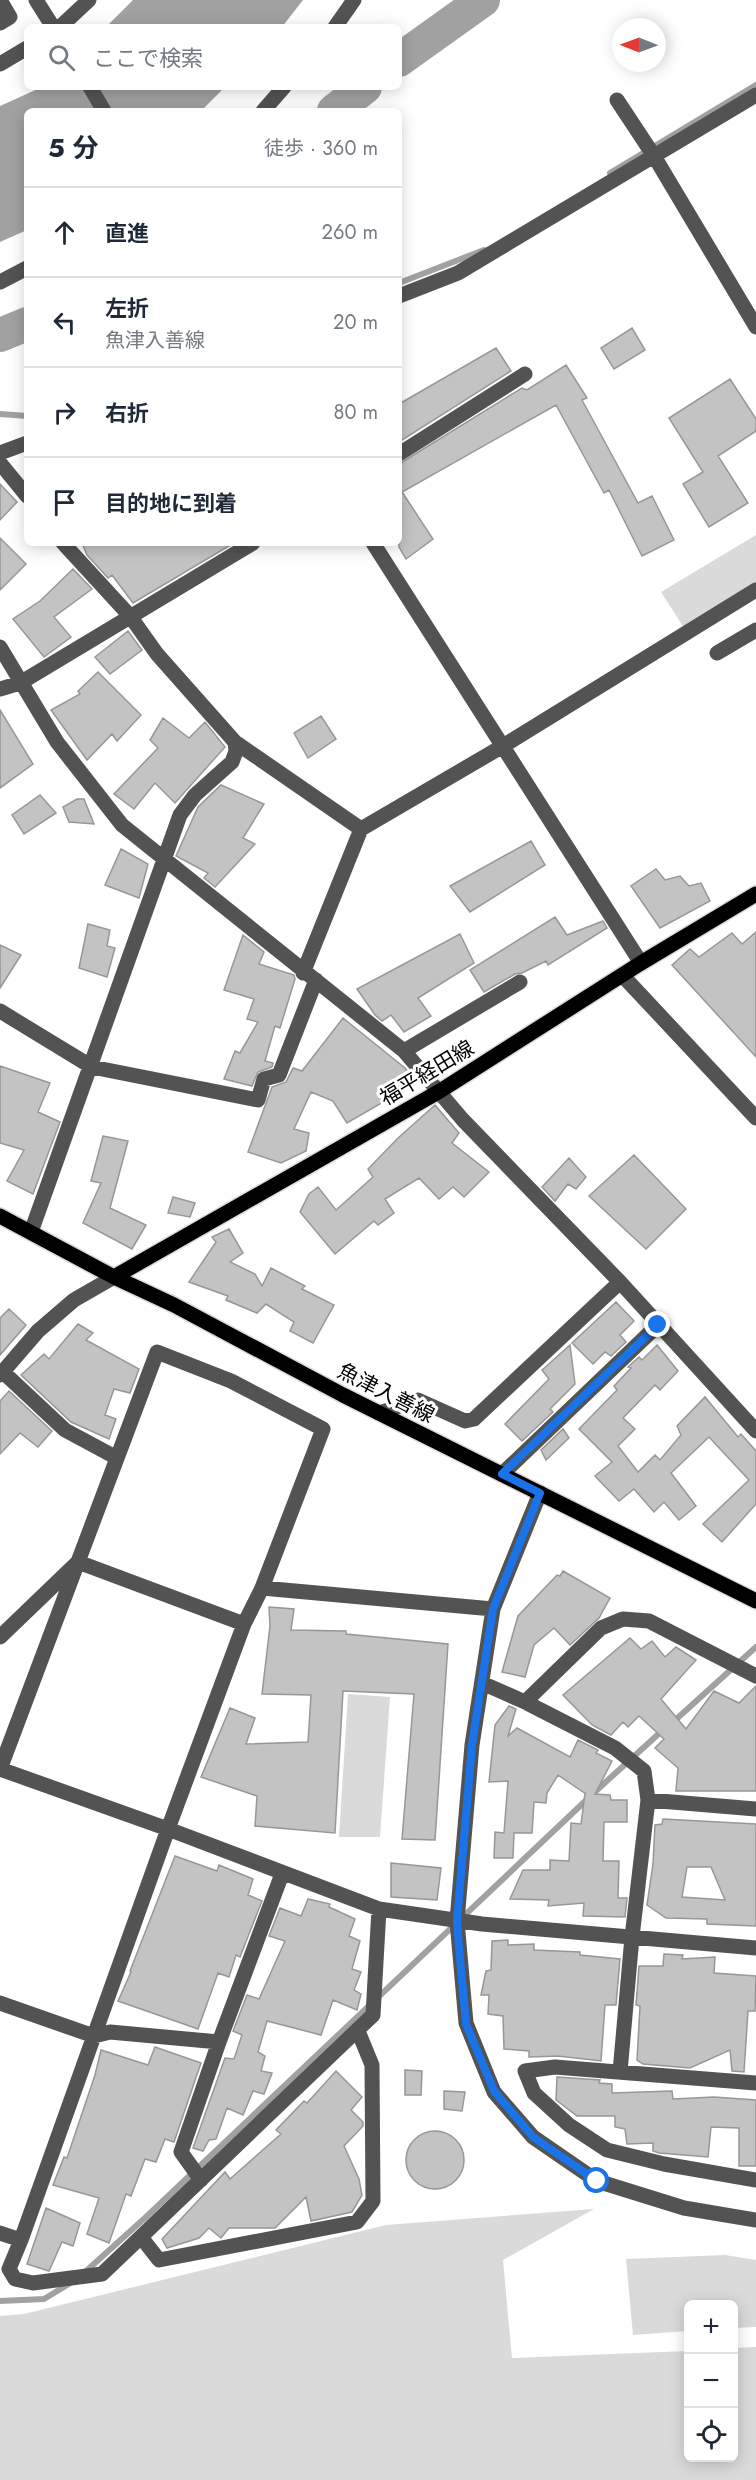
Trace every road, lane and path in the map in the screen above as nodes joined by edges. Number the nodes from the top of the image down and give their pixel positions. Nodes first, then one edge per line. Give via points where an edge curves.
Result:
1 (0, 0) edge
2 (36, 0) edge
3 (89, 0) edge
4 (354, 0) edge
5 (0, 23) edge
6 (51, 24) edge
7 (63, 24) edge
8 (337, 24) edge
9 (24, 50) edge
10 (0, 63) edge
11 (92, 90) edge
12 (281, 90) edge
13 (756, 94) edge
14 (617, 100) dead end
15 (102, 108) edge
16 (266, 108) edge
17 (654, 156) junction
18 (24, 270) edge
19 (0, 282) edge
20 (402, 295) edge
21 (756, 327) edge
22 (525, 374) dead end
23 (24, 444) edge
24 (402, 452) edge
25 (0, 453) edge
26 (0, 463) edge
27 (24, 492) edge
28 (66, 546) edge
29 (248, 546) edge
30 (376, 546) edge
31 (756, 590) edge
32 (130, 616) junction
33 (756, 630) edge
34 (0, 647) edge
35 (717, 653) dead end
36 (20, 683) junction
37 (0, 689) edge
38 (235, 742) junction
39 (503, 746) junction
40 (361, 828) junction
41 (165, 859) junction
42 (756, 894) edge
43 (641, 963) junction
44 (310, 976) junction
45 (623, 976) junction
46 (520, 982) dead end
47 (0, 1011) edge
48 (404, 1052) junction
49 (92, 1067) junction
50 (440, 1091) junction
51 (756, 1118) edge
52 (0, 1216) edge
53 (31, 1232) junction
54 (114, 1277) junction
55 (620, 1282) junction
56 (658, 1325) junction
57 (1, 1374) edge
58 (380, 1413) junction
59 (756, 1431) edge
60 (117, 1458) junction
61 (502, 1474) junction
62 (540, 1493) junction
63 (78, 1562) junction
64 (262, 1588) junction
65 (756, 1601) edge
66 (493, 1609) junction
67 (244, 1624) junction
68 (0, 1637) edge
69 (756, 1676) edge
70 (482, 1683) junction
71 (525, 1702) junction
72 (0, 1769) edge
73 (648, 1800) junction
74 (756, 1809) edge
75 (168, 1828) junction
76 (282, 1874) junction
77 (379, 1910) junction
78 (457, 1921) junction
79 (632, 1937) junction
80 (756, 1948) edge
81 (0, 2002) edge
82 (358, 2031) junction
83 (94, 2036) junction
84 (219, 2042) junction
85 (620, 2072) junction
86 (756, 2083) edge
87 (201, 2180) junction
88 (756, 2180) edge
89 (756, 2220) edge
90 (0, 2233) edge
91 (141, 2237) junction
92 (21, 2240) junction

1 - 5 street via 10,17
2 - 6 street
3 - 7 street
4 - 8 street
9 - 10 street
11 - 15 street
12 - 16 street
13 - 17 street
14 - 17 street
17 - 20 street via 458,273
17 - 21 street
18 - 19 street
22 - 24 street
23 - 25 street
26 - 27 street
28 - 32 street
29 - 32 street
30 - 39 street
31 - 39 street
32 - 36 street
32 - 38 street via 157,654
33 - 35 street
34 - 36 street
36 - 37 street
36 - 41 street via 97,795 122,825
38 - 40 street
38 - 41 street via 232,762 195,795 180,815
39 - 40 street
39 - 43 street
40 - 44 street
41 - 44 street
41 - 49 street
42 - 43 main road, 福平経田線
43 - 45 main road, 福平経田線
44 - 48 street
44 - 49 street via 279,1075 264,1079 258,1100
45 - 50 main road, 福平経田線
45 - 51 street
46 - 48 street
47 - 49 street
48 - 50 street
49 - 53 street
50 - 54 main road, 福平経田線
50 - 55 street via 463,1120
52 - 53 main road, 魚津入善線
53 - 54 main road, 魚津入善線
54 - 57 street via 74,1300 38,1331
54 - 58 main road, 魚津入善線
55 - 56 street
55 - 58 street via 474,1419 465,1421 418,1400
56 - 59 street
56 - 61 street
57 - 60 street via 65,1430
58 - 61 main road, 魚津入善線
60 - 63 street
60 - 64 street via 157,1352 231,1381 323,1429
61 - 62 main road, 魚津入善線
62 - 65 main road, 魚津入善線
62 - 66 street
63 - 67 street
63 - 68 street
63 - 72 street
64 - 66 street
64 - 67 street
66 - 70 street
67 - 75 street
69 - 71 street via 648,1621 623,1619 601,1628
70 - 71 street
70 - 78 street via 472,1745
71 - 73 street via 615,1748 644,1771
72 - 75 street
73 - 74 street
73 - 79 street
75 - 76 street
75 - 83 street
76 - 77 street
76 - 84 street
77 - 78 street
77 - 82 street via 373,2016
78 - 79 street
78 - 89 street via 466,2024 494,2091 533,2137 597,2181 684,2208
79 - 80 street
79 - 85 street
81 - 83 street
82 - 87 street
82 - 91 street via 372,2065 373,2201 357,2222 159,2260
83 - 84 street via 110,2032
83 - 92 street
84 - 87 street via 181,2152
85 - 86 street
85 - 88 street via 555,2067 525,2071 534,2093 569,2125 607,2150
87 - 91 street
90 - 92 street
91 - 92 street via 102,2274 33,2283 15,2279 9,2269

